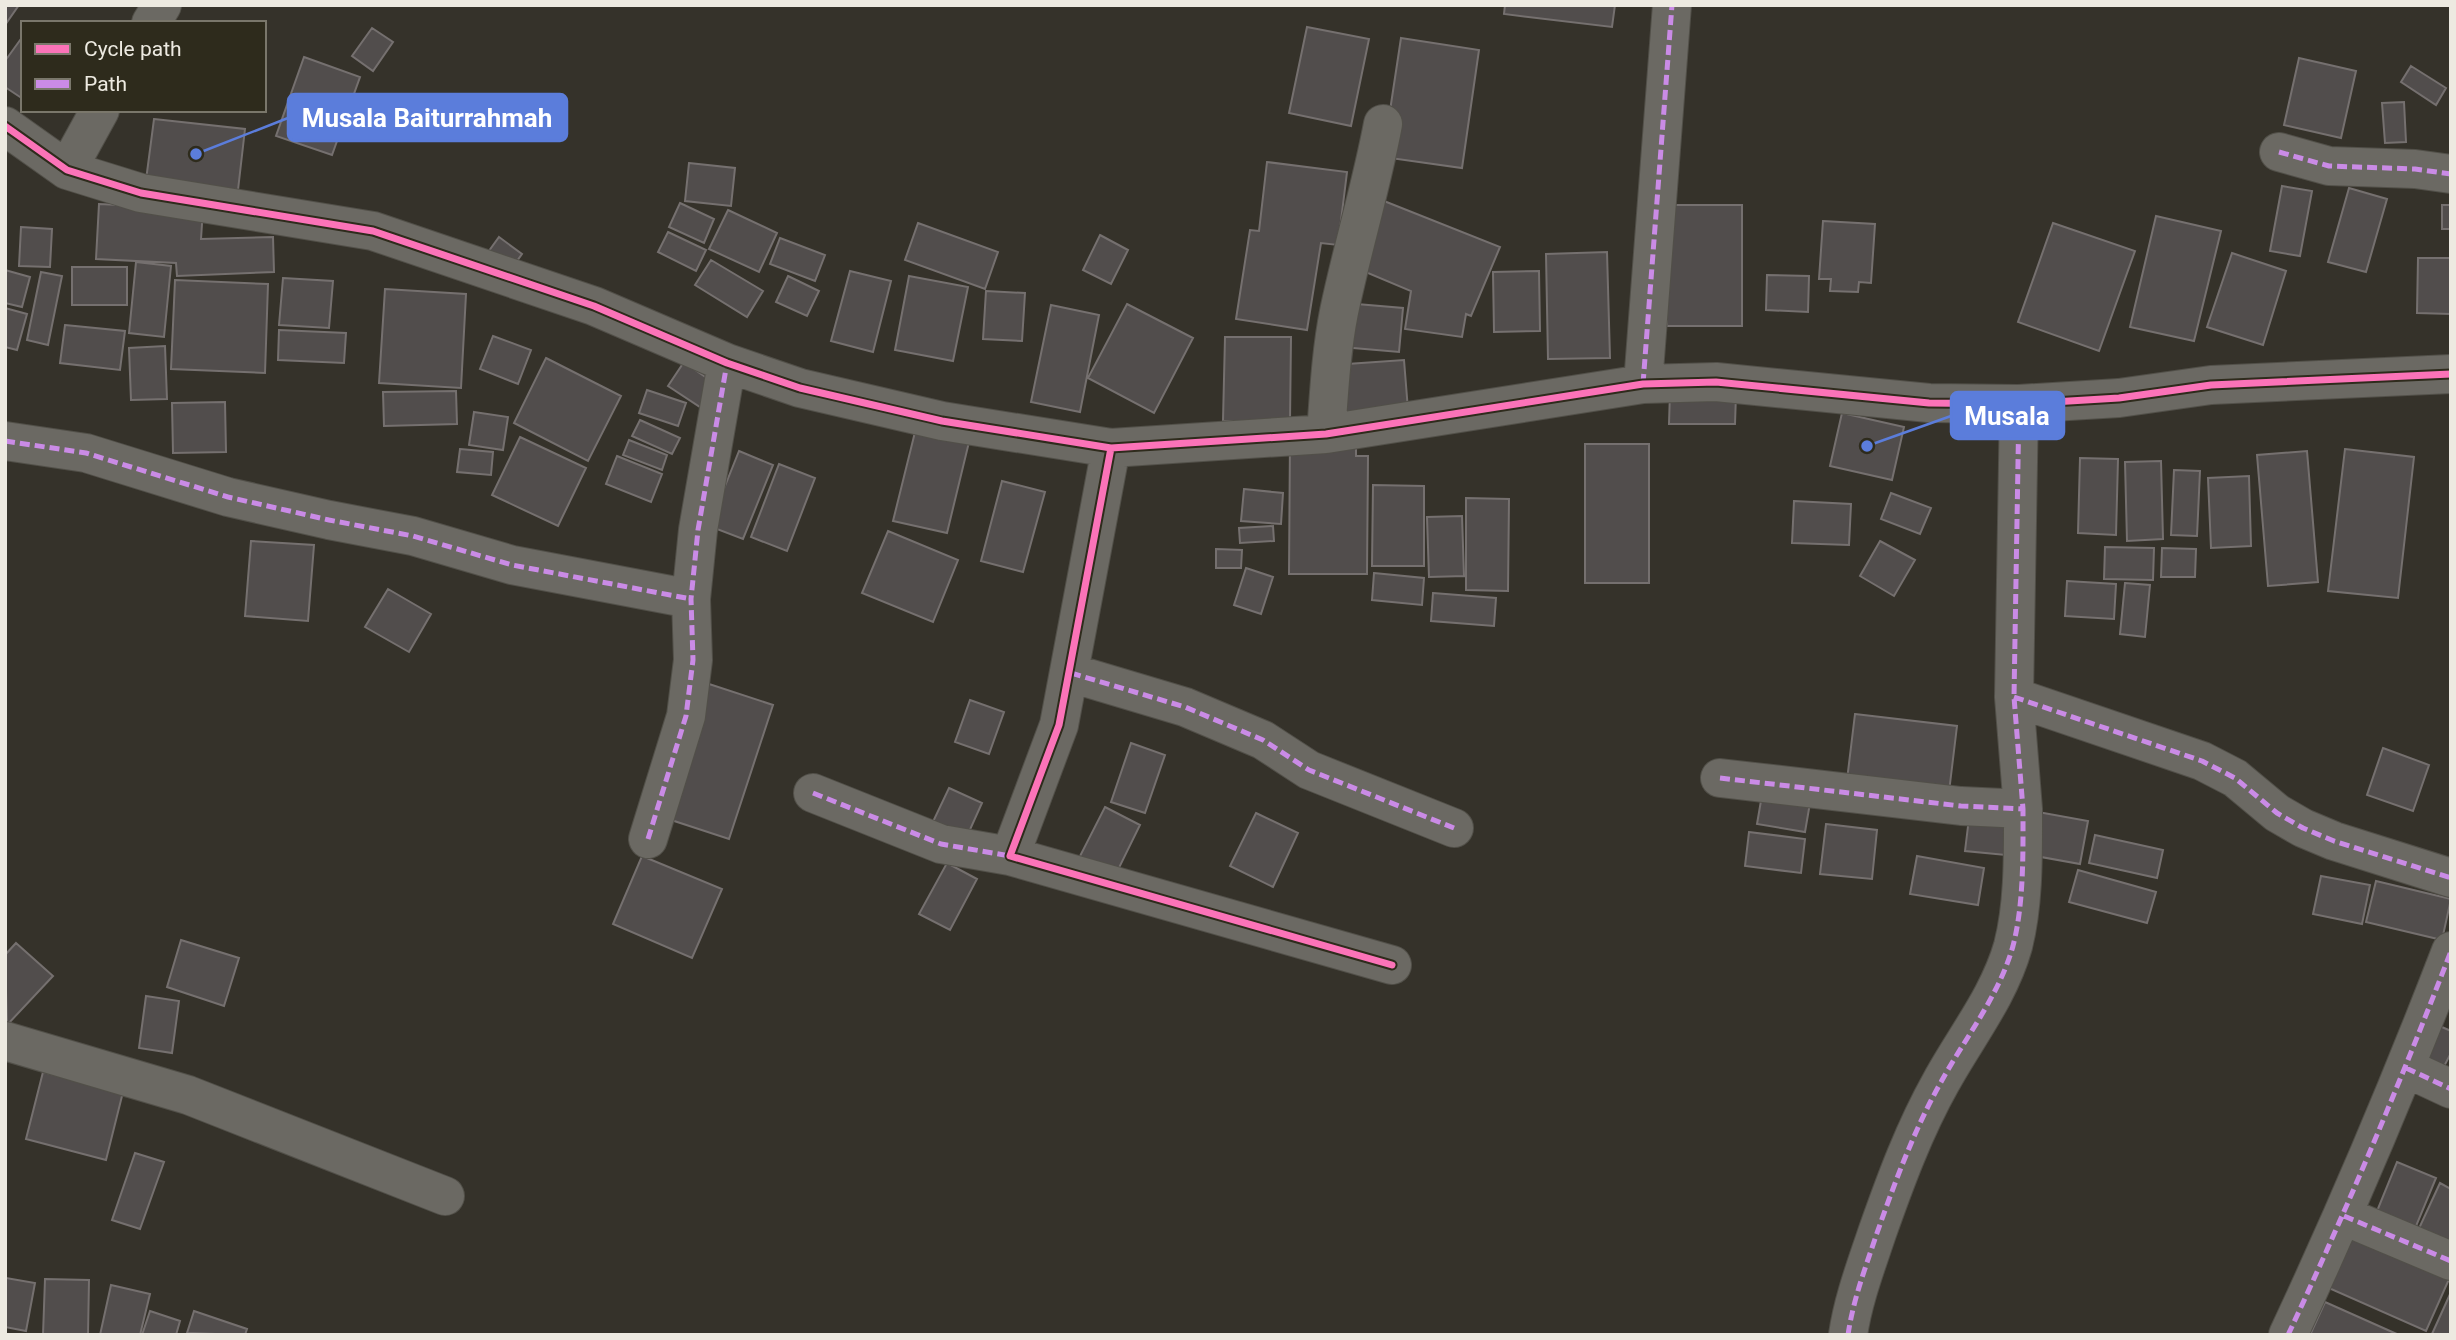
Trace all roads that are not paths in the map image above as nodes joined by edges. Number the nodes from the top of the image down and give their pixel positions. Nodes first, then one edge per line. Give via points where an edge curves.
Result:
1 (162, 5) edge
2 (1672, 5) edge
3 (152, 21) edge
4 (99, 112) edge
5 (1383, 124) dead end
6 (7, 133) edge
7 (2279, 152) dead end
8 (67, 170) junction
9 (2451, 174) edge
10 (727, 363) junction
11 (2451, 374) edge
12 (1643, 384) junction
13 (2019, 404) junction
14 (1326, 434) junction
15 (5, 441) edge
16 (1111, 448) junction
17 (691, 599) junction
18 (1071, 673) junction
19 (2014, 697) junction
20 (1720, 778) dead end
21 (813, 793) dead end
22 (2023, 809) junction
23 (1454, 828) dead end
24 (648, 839) dead end
25 (1010, 856) junction
26 (2451, 878) edge
27 (2451, 951) edge
28 (1392, 965) dead end
29 (5, 1041) edge
30 (2406, 1068) junction
31 (2451, 1089) edge
32 (445, 1196) dead end
33 (2344, 1216) junction
34 (2451, 1261) edge
35 (1848, 1335) edge
36 (2288, 1335) edge

1 - 3 street
2 - 12 street
4 - 8 street
5 - 14 street via 1339,313
6 - 8 street
7 - 9 street via 2329,166
8 - 10 street via 141,193 373,232 594,306
10 - 16 street via 800,388 942,421
10 - 17 street
11 - 13 street via 2211,385 2119,398
12 - 13 street via 1716,383 1929,404
12 - 14 street
13 - 19 street
14 - 16 street
15 - 17 street via 86,453 228,497 413,536 512,565
16 - 18 street
17 - 24 street via 693,660 685,716
18 - 23 street via 1185,707 1264,740 1309,770
18 - 25 street via 1059,724
19 - 22 street
19 - 26 street via 2202,761 2235,778 2302,828
20 - 22 street
21 - 25 street via 941,844
22 - 35 street via 2020,899 2013,946 1975,1028 1940,1082 1901,1165 1861,1279
25 - 28 street
27 - 30 street
29 - 32 street via 188,1096
30 - 31 street
30 - 33 street
33 - 34 street
33 - 36 street

